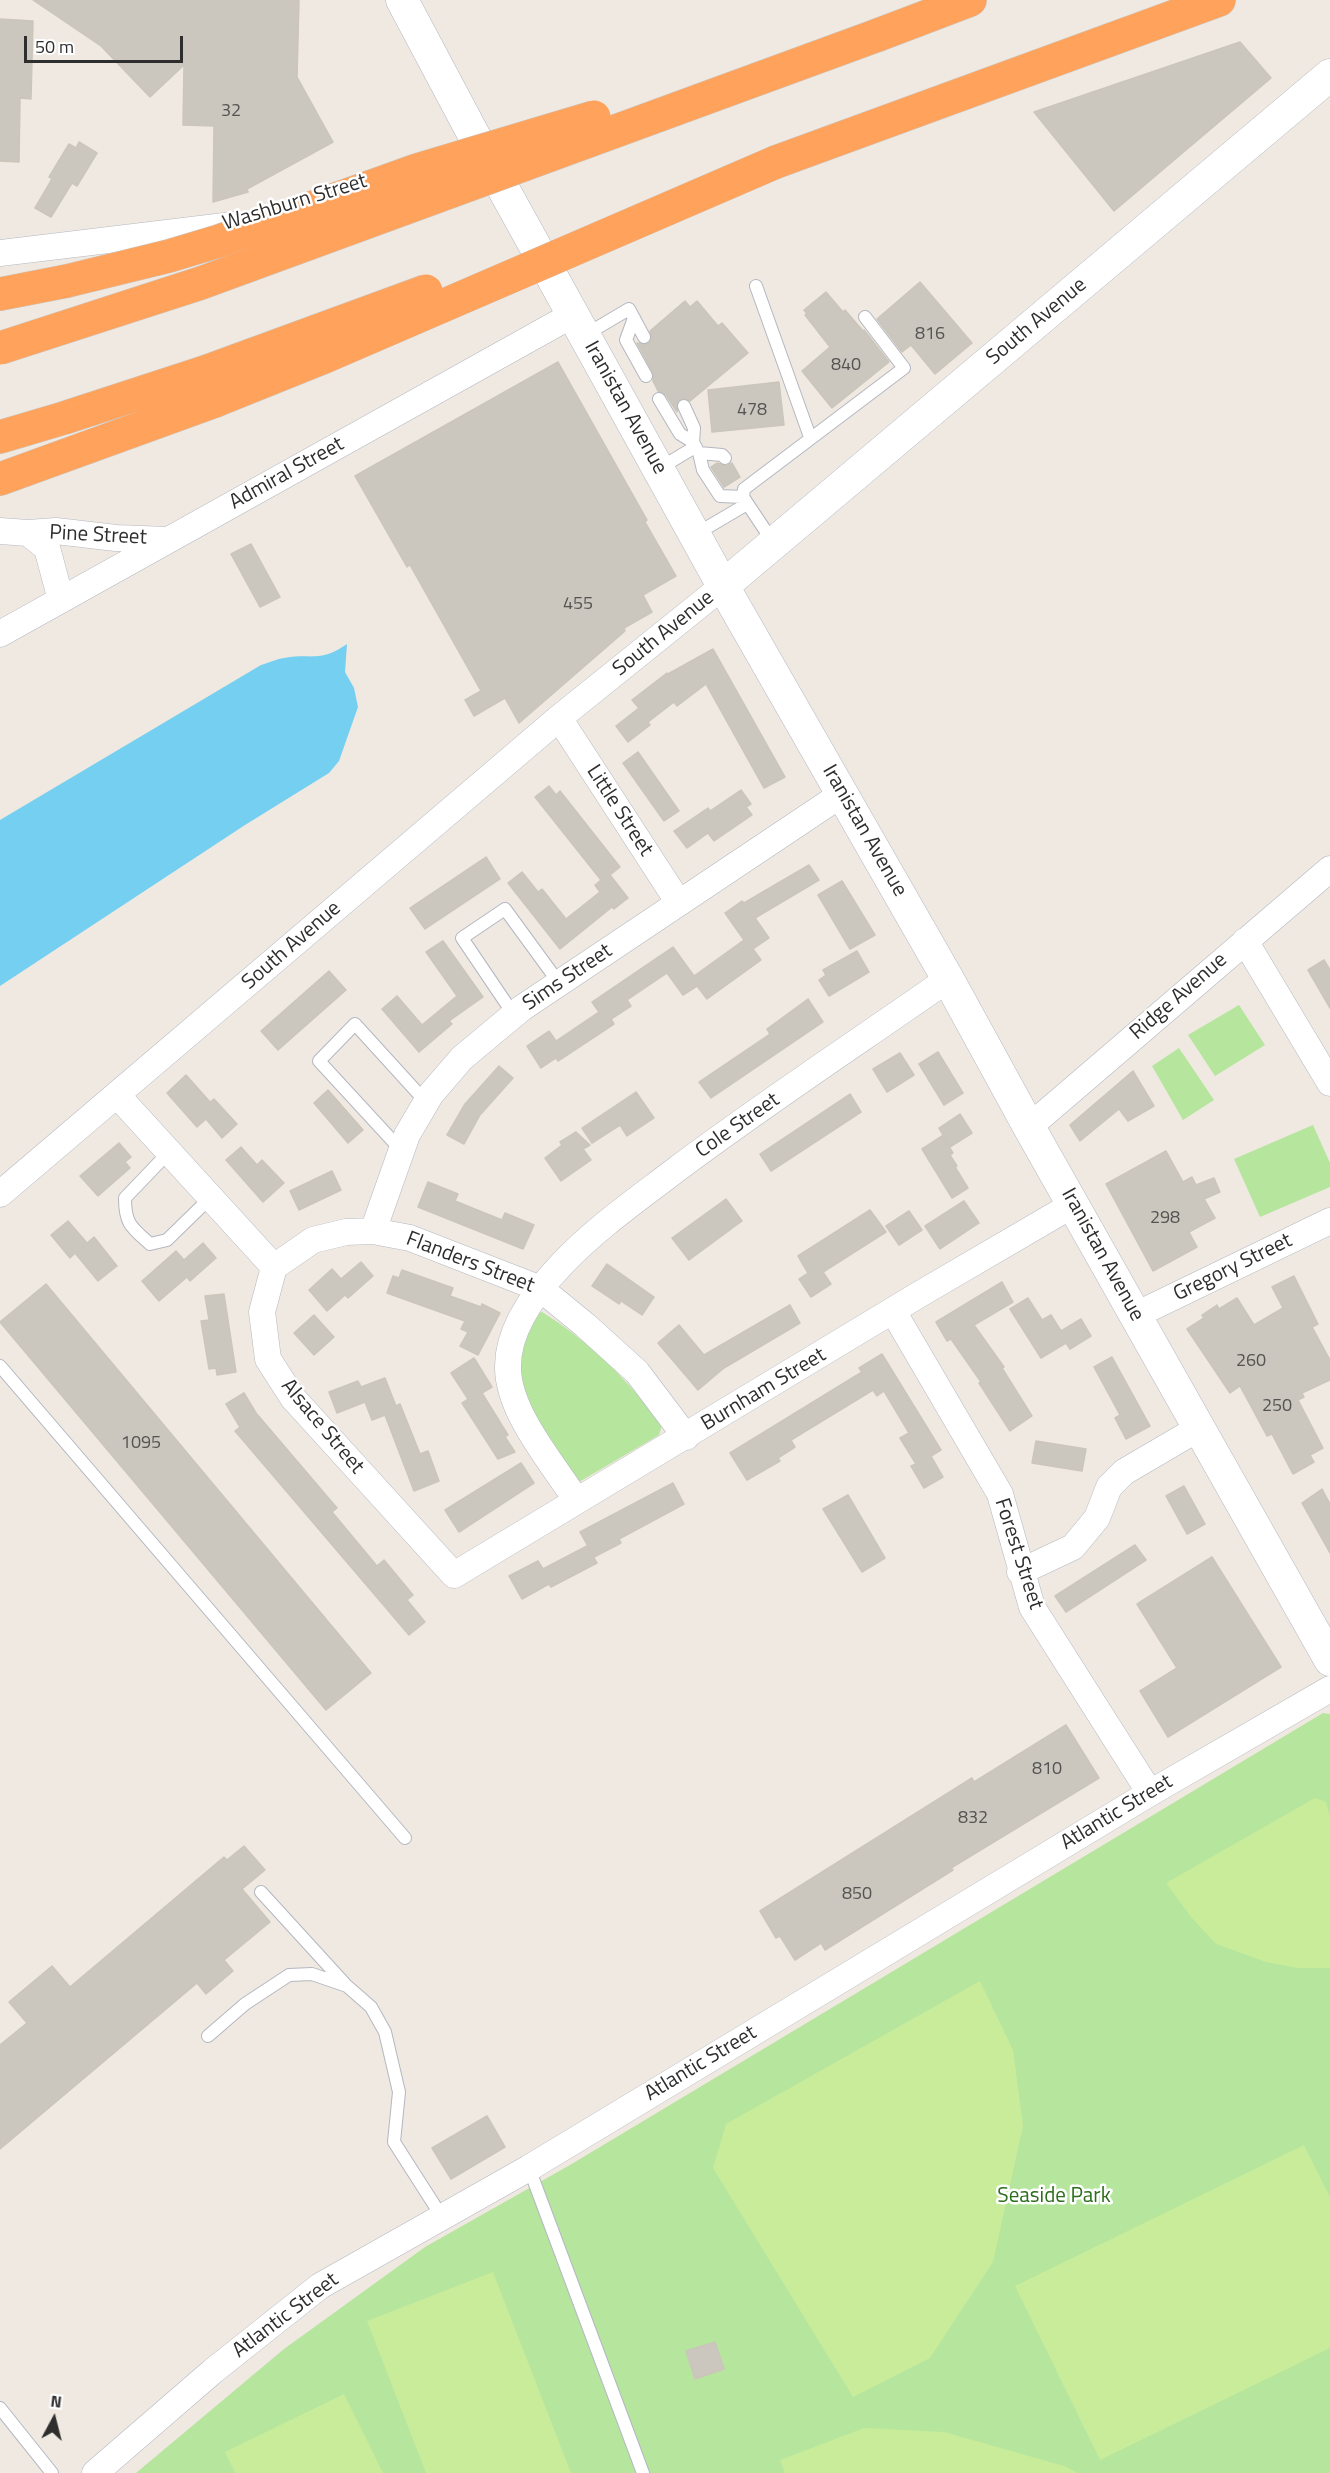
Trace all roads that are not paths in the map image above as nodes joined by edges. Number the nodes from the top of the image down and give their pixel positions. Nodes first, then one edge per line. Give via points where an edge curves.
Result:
1 (402, 0) edge
2 (970, 0) edge
3 (1219, 0) edge
4 (878, 35) junction
5 (1330, 75) edge
6 (478, 143) junction
7 (776, 162) junction
8 (0, 253) edge
9 (756, 286) dead end
10 (0, 294) edge
11 (865, 316) dead end
12 (634, 318) junction
13 (580, 324) junction
14 (644, 337) dead end
15 (0, 348) edge
16 (646, 376) dead end
17 (659, 399) dead end
18 (684, 406) dead end
19 (0, 437) edge
20 (810, 437) junction
21 (696, 447) junction
22 (725, 458) dead end
23 (658, 468) junction
24 (0, 479) edge
25 (743, 492) junction
26 (0, 531) edge
27 (28, 534) junction
28 (695, 535) junction
29 (168, 540) junction
30 (774, 543) junction
31 (723, 586) junction
32 (61, 600) junction
33 (0, 634) edge
34 (559, 718) junction
35 (842, 794) junction
36 (1330, 869) edge
37 (679, 903) junction
38 (1245, 940) junction
39 (948, 980) junction
40 (559, 983) junction
41 (514, 1015) junction
42 (1330, 1083) edge
43 (117, 1095) junction
44 (426, 1102) junction
45 (1029, 1127) junction
46 (401, 1150) junction
47 (169, 1152) junction
48 (0, 1194) edge
49 (211, 1197) junction
50 (1074, 1204) junction
51 (1330, 1221) edge
52 (373, 1231) junction
53 (274, 1267) junction
54 (541, 1289) junction
55 (892, 1311) junction
56 (1136, 1315) junction
57 (0, 1366) edge
58 (1199, 1428) junction
59 (686, 1437) junction
60 (577, 1501) junction
61 (1020, 1572) junction
62 (454, 1575) joint
63 (1330, 1660) edge
64 (1330, 1689) edge
65 (1150, 1793) junction
66 (405, 1838) dead end
67 (261, 1892) dead end
68 (346, 1986) junction
69 (208, 2036) dead end
70 (529, 2168) junction
71 (442, 2217) junction
72 (0, 2408) edge
73 (52, 2473) edge
74 (95, 2473) edge
75 (643, 2473) edge

1 - 6 street, Iranistan Avenue
2 - 4 highway
3 - 7 highway
4 - 10 highway, bridge via 472,152 169,256
4 - 15 highway, bridge via 201,283
5 - 30 street, South Avenue
6 - 8 street, Washburn Street via 225,227
6 - 13 street, Iranistan Avenue
7 - 19 highway, bridge via 205,372
7 - 24 highway, bridge via 322,358
9 - 20 lane
11 - 20 lane via 904,368
12 - 13 lane via 629,309
12 - 14 lane
12 - 16 lane via 626,340
13 - 23 street, Iranistan Avenue
13 - 29 street, Admiral Street
17 - 21 lane via 680,434
18 - 21 lane via 694,428
20 - 25 lane
21 - 22 lane
21 - 23 lane
21 - 25 lane via 703,470 720,496
23 - 28 street, Iranistan Avenue
25 - 28 lane
25 - 30 lane
26 - 27 street, Pine Street
27 - 29 street, Pine Street via 56,531
27 - 32 street, Pine Street via 47,548
28 - 31 street, Iranistan Avenue
29 - 32 street, Admiral Street
30 - 31 street, South Avenue
31 - 34 street, South Avenue
31 - 35 street, Iranistan Avenue
32 - 33 street, Admiral Street
34 - 37 street, Little Street
34 - 43 street, South Avenue
35 - 37 street, Sims Street
35 - 39 street, Iranistan Avenue
36 - 38 street, Ridge Avenue
37 - 40 street, Sims Street
38 - 42 street
38 - 45 street, Ridge Avenue
39 - 45 street, Iranistan Avenue
39 - 54 street, Cole Street via 717,1139 590,1236
40 - 41 street, Sims Street
40 - 41 lane via 505,909 462,938
41 - 44 street, Sims Street via 462,1059
43 - 47 street
43 - 48 street, South Avenue
44 - 46 street, Sims Street
44 - 46 lane via 355,1024 319,1061
45 - 50 street, Iranistan Avenue
46 - 52 street, Sims Street
47 - 49 street
47 - 49 lane via 125,1198 130,1226 150,1244 167,1240
49 - 53 street
50 - 55 street, Burnham Street
50 - 56 street, Iranistan Avenue
51 - 56 street, Gregory Street
52 - 53 street, Flanders Street via 346,1232 313,1240
52 - 54 street, Flanders Street via 410,1238
53 - 62 street, Alsace Street via 262,1312 268,1359 293,1398
54 - 59 street, Flanders Street via 637,1372
54 - 60 street, Cole Street via 511,1341 509,1382 525,1420
55 - 59 street, Burnham Street
55 - 61 street, Forest Street via 1000,1494
56 - 58 street, Iranistan Avenue
57 - 66 lane
58 - 61 street via 1124,1472 1109,1487 1097,1518 1073,1548
58 - 63 street, Iranistan Avenue
59 - 60 street, Burnham Street
60 - 62 street, Burnham Street
61 - 65 street, Forest Street via 1032,1607
64 - 65 street, Atlantic Street
65 - 70 street, Atlantic Street
67 - 68 lane
68 - 69 lane via 312,1974 289,1975 245,2004
68 - 71 lane via 371,2007 385,2032 399,2092 394,2142
70 - 71 street, Atlantic Street
70 - 75 lane
71 - 74 street, Atlantic Street via 320,2286 213,2371
72 - 73 lane

